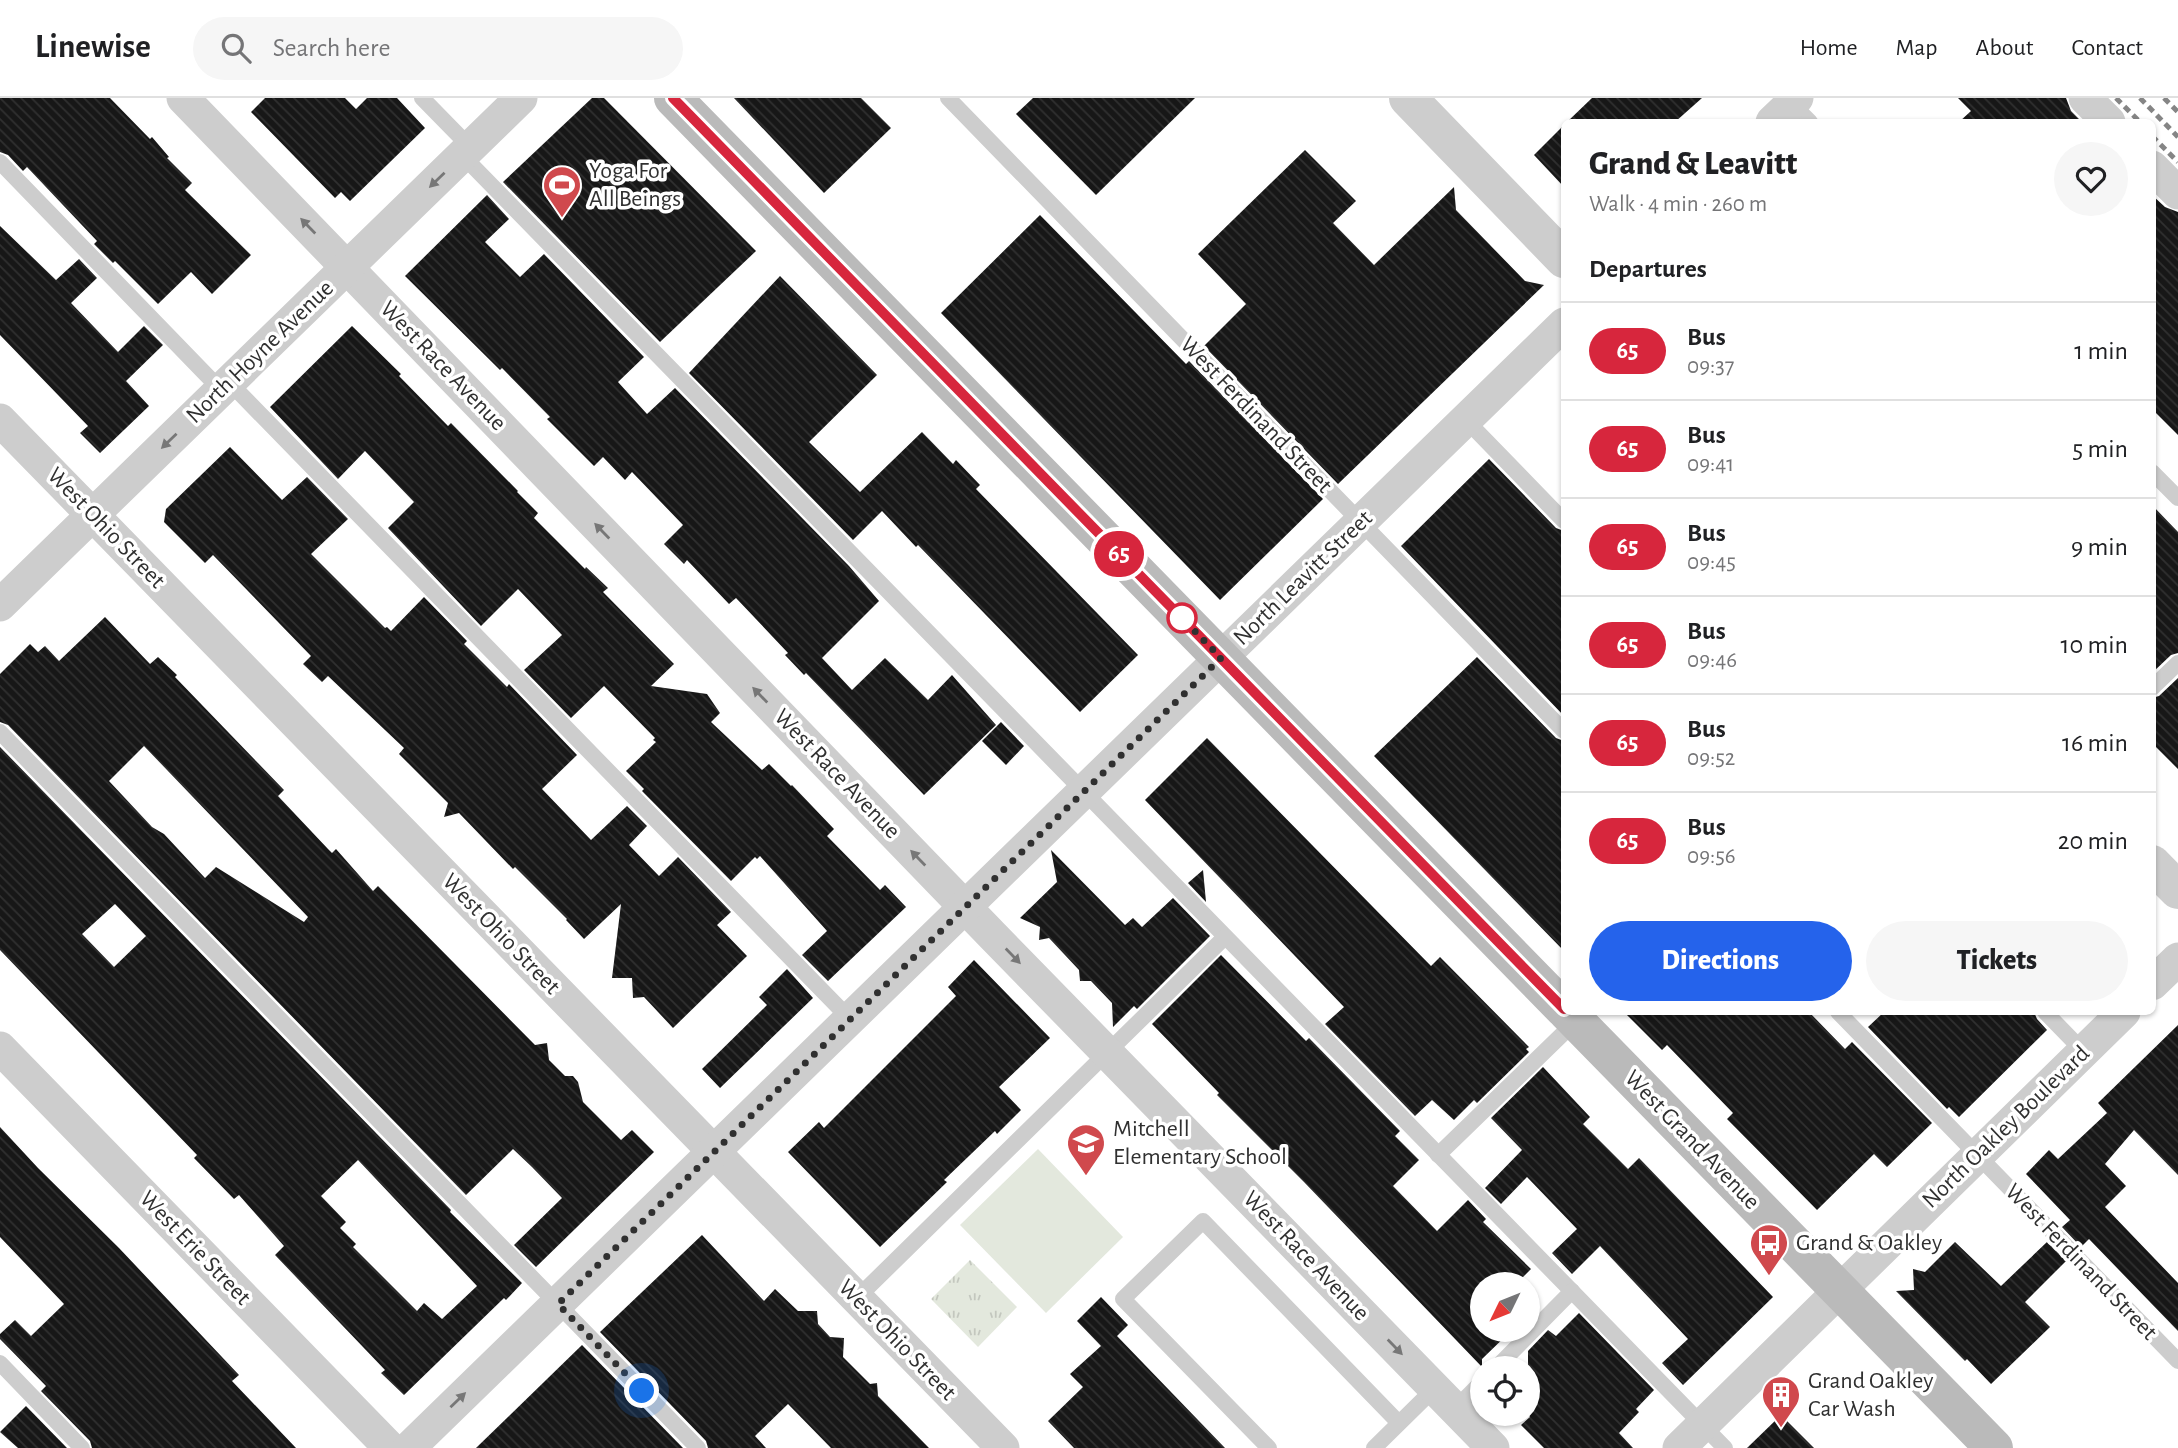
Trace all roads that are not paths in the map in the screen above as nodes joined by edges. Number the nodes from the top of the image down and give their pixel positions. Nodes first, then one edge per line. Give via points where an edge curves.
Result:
1 (183, 98) edge
2 (422, 98) edge
3 (521, 98) edge
4 (673, 98) edge
5 (948, 98) edge
6 (1408, 98) edge
7 (2085, 98) edge
8 (2106, 119) edge
9 (466, 151) junction
10 (0, 162) edge
11 (2156, 171) edge
12 (2178, 193) edge
13 (1561, 256) edge
14 (347, 267) junction
15 (1561, 327) edge
16 (225, 386) junction
17 (0, 419) edge
18 (1466, 420) junction
19 (2156, 476) edge
20 (2178, 498) edge
21 (93, 515) junction
22 (1561, 518) edge
23 (1361, 522) junction
24 (0, 605) edge
25 (1221, 658) junction
26 (2178, 663) edge
27 (2156, 684) edge
28 (1561, 728) edge
29 (0, 732) edge
30 (1083, 792) junction
31 (2156, 868) edge
32 (2178, 890) edge
33 (966, 907) junction
34 (1225, 937) junction
35 (2178, 959) edge
36 (2156, 980) edge
37 (1561, 1006) edge
38 (1568, 1015) edge
39 (1570, 1015) edge
40 (1841, 1015) edge
41 (2048, 1015) edge
42 (2121, 1015) edge
43 (850, 1019) junction
44 (0, 1048) edge
45 (2083, 1051) junction
46 (1107, 1053) junction
47 (714, 1152) junction
48 (1438, 1155) junction
49 (1978, 1155) junction
50 (1840, 1290) junction
51 (1572, 1291) junction
52 (857, 1298) junction
53 (558, 1304) junction
54 (1508, 1356) edge
55 (2178, 1361) edge
56 (0, 1363) edge
57 (1470, 1388) edge
58 (1445, 1399) junction
59 (1399, 1423) junction
60 (1714, 1436) edge
61 (82, 1448) edge
62 (390, 1448) edge
63 (409, 1448) edge
64 (698, 1448) edge
65 (1003, 1448) edge
66 (1269, 1448) edge
67 (1374, 1448) edge
68 (1493, 1448) edge
69 (1679, 1448) edge
70 (1994, 1448) edge

14 -> 1 street, West Race Avenue
2 - 9 lane
3 - 9 street, North Hoyne Avenue
4 - 25 main road, West Grand Avenue
5 - 23 lane, West Ferdinand Street
6 - 13 street
7 - 8 street
9 -> 14 street, North Hoyne Avenue
9 - 30 lane
10 - 16 lane
11 - 12 street
14 - 16 street, North Hoyne Avenue
33 -> 14 street, West Race Avenue
15 - 18 street, North Leavitt Street
16 -> 21 street, North Hoyne Avenue
16 - 43 lane
17 - 21 street, West Ohio Street
18 - 22 lane
18 - 23 street, North Leavitt Street
19 - 20 lane
21 - 24 street, North Hoyne Avenue
21 - 47 street, West Ohio Street
23 - 25 street, North Leavitt Street
23 - 28 lane, West Ferdinand Street
25 - 30 street, North Leavitt Street
25 - 37 main road, West Grand Avenue
26 - 27 lane
29 - 53 lane
30 - 33 street, North Leavitt Street
30 - 34 lane
31 - 32 street
33 - 43 street, North Leavitt Street
33 -> 46 street, West Race Avenue
34 - 46 lane
34 - 48 lane
35 - 36 street
38 - 48 lane
39 - 50 main road, West Grand Avenue
40 - 49 lane, West Ferdinand Street
41 - 45 lane
42 - 45 street, North Oakley Boulevard
43 - 47 street, North Leavitt Street
44 - 62 street, West Erie Street
45 - 49 street, North Oakley Boulevard
46 - 52 lane
46 -> 58 street, West Race Avenue
47 - 52 street, West Ohio Street
47 - 53 street, North Leavitt Street
48 - 51 lane
49 - 50 street, North Oakley Boulevard
49 - 55 lane, West Ferdinand Street
50 - 60 street, North Oakley Boulevard
50 - 70 main road, West Grand Avenue
51 - 54 lane
51 - 60 lane
52 - 65 street, West Ohio Street
63 -> 53 street, North Leavitt Street
53 - 64 lane
56 - 61 lane
57 - 58 lane
58 - 59 lane
58 - 68 street, West Race Avenue
59 - 66 lane via 1203,1221 1123,1299
59 - 67 lane
60 - 69 street, North Oakley Boulevard

